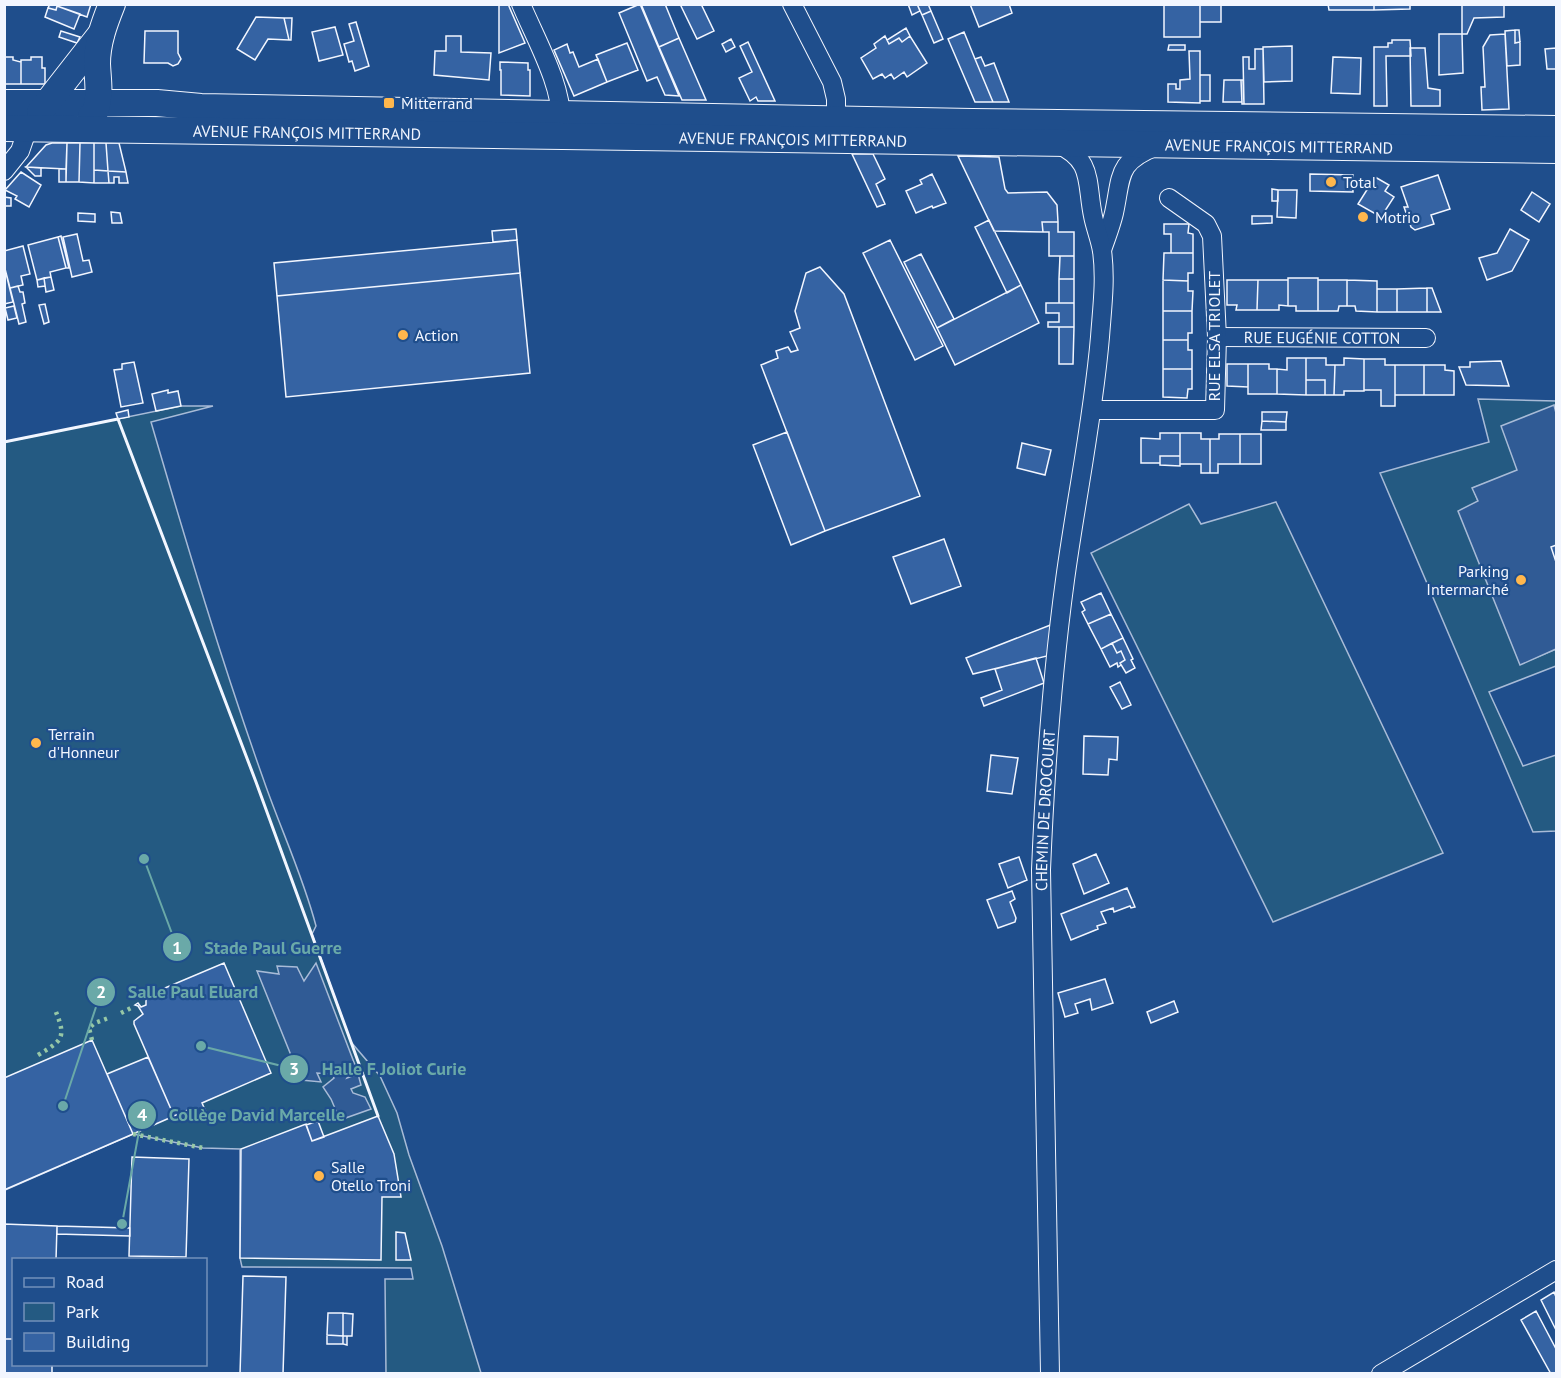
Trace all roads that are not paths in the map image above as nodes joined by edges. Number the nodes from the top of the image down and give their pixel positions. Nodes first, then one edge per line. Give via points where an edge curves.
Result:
1 (112, 4) edge
2 (521, 4) edge
3 (792, 4) edge
4 (101, 34) junction
5 (99, 102) junction
6 (4, 103) edge
7 (47, 104) junction
8 (561, 124) junction
9 (16, 128) edge
10 (64, 128) junction
11 (836, 128) junction
12 (1557, 129) edge
13 (1153, 134) junction
14 (1053, 143) junction
15 (1104, 144) junction
16 (1557, 150) edge
17 (4, 171) edge
18 (1088, 176) junction
19 (1120, 177) junction
20 (1169, 198) dead end
21 (1102, 252) junction
22 (1216, 337) junction
23 (1426, 338) dead end
24 (1093, 410) junction
25 (1557, 1270) edge
26 (1050, 1374) edge
27 (1381, 1374) edge

1 - 4 main road
2 - 8 street via 554,81
3 - 11 street via 832,82
4 - 5 main road via 97,63
4 - 7 main road
5 - 7 main road, AVENUE FRANÇOIS MITTERRAND
5 - 8 main road, AVENUE FRANÇOIS MITTERRAND
5 - 10 main road via 94,115
6 - 7 main road, AVENUE FRANÇOIS MITTERRAND
7 - 9 main road
8 - 10 main road, AVENUE FRANÇOIS MITTERRAND
8 - 11 main road, AVENUE FRANÇOIS MITTERRAND
9 - 10 main road, AVENUE FRANÇOIS MITTERRAND
9 - 17 street via 20,151
11 - 13 main road, AVENUE FRANÇOIS MITTERRAND
11 - 14 main road, AVENUE FRANÇOIS MITTERRAND
12 - 13 main road, AVENUE FRANÇOIS MITTERRAND
13 - 15 main road, AVENUE FRANÇOIS MITTERRAND
13 - 16 main road, AVENUE FRANÇOIS MITTERRAND
13 - 19 street
14 - 15 main road, AVENUE FRANÇOIS MITTERRAND
14 - 18 street, CHEMIN DE DROCOURT via 1080,159
15 - 18 street
15 - 19 street
18 - 21 street, CHEMIN DE DROCOURT
19 - 21 street, CHEMIN DE DROCOURT
20 - 22 street, RUE ELSA TRIOLET via 1206,224 1212,236
21 - 24 street, CHEMIN DE DROCOURT via 1103,301
22 - 23 street, RUE EUGÉNIE COTTON
22 - 24 street, RUE ELSA TRIOLET via 1215,410
24 - 26 street, CHEMIN DE DROCOURT via 1065,580 1041,870
25 - 27 street

